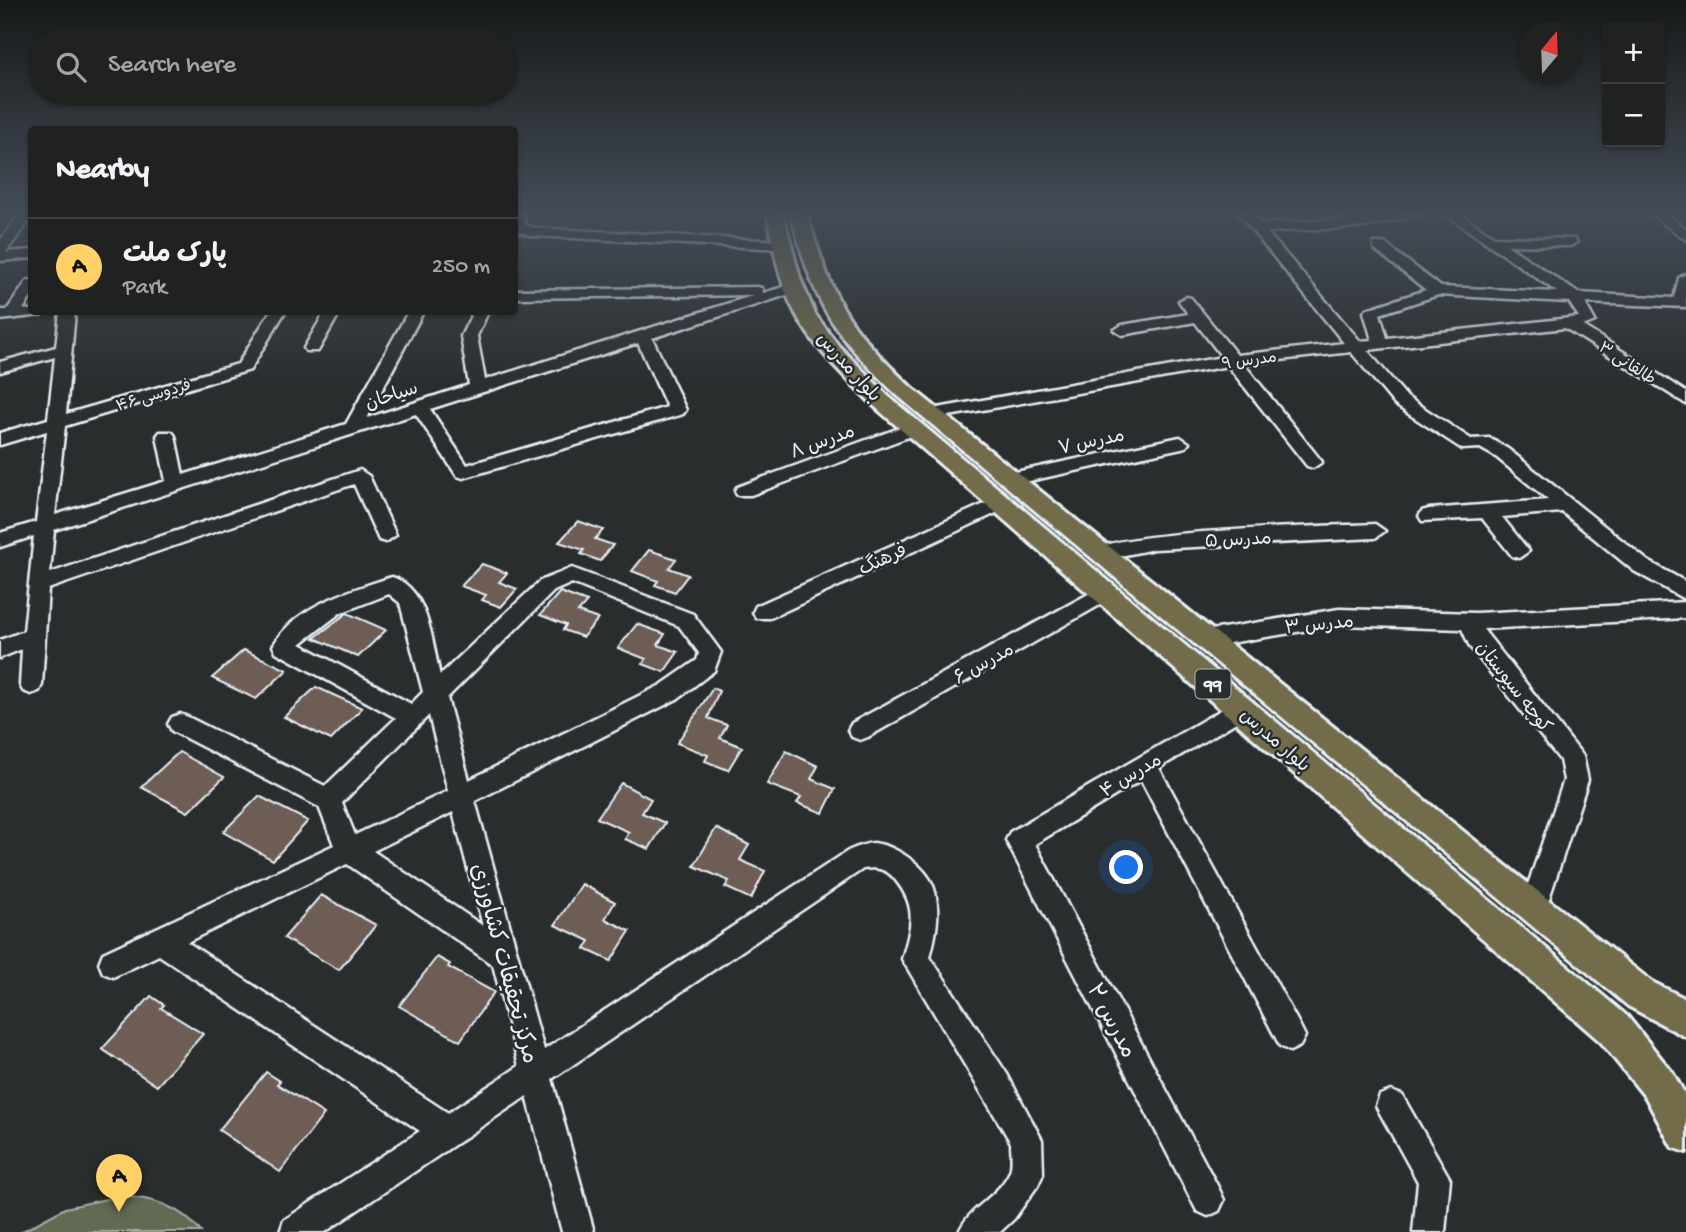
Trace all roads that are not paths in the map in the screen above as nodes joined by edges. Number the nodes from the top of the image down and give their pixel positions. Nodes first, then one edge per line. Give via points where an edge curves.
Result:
1 (790, 271) edge
2 (817, 271) edge
3 (1293, 271) edge
4 (1412, 271) edge
5 (1536, 271) edge
6 (1686, 278) edge
7 (794, 287) junction
8 (28, 289) edge
9 (1437, 291) junction
10 (518, 294) edge
11 (755, 296) junction
12 (1572, 296) junction
13 (1186, 301) dead end
14 (1684, 303) edge
15 (28, 313) edge
16 (6, 315) edge
17 (68, 315) edge
18 (275, 315) edge
19 (330, 315) edge
20 (413, 315) edge
21 (479, 315) edge
22 (1199, 317) junction
23 (1569, 324) junction
24 (1122, 331) dead end
25 (643, 336) junction
26 (1381, 343) junction
27 (1356, 346) junction
28 (312, 348) dead end
29 (65, 349) junction
30 (1233, 360) junction
31 (0, 367) edge
32 (478, 388) junction
33 (1686, 399) edge
34 (420, 407) junction
35 (923, 421) junction
36 (59, 422) junction
37 (352, 429) junction
38 (166, 436) dead end
39 (0, 439) edge
40 (1180, 443) dead end
41 (1312, 462) dead end
42 (176, 484) junction
43 (744, 491) dead end
44 (1006, 491) junction
45 (1565, 505) junction
46 (1487, 511) junction
47 (1429, 516) dead end
48 (46, 525) junction
49 (1375, 531) dead end
50 (386, 535) dead end
51 (0, 540) edge
52 (1520, 551) dead end
53 (1101, 552) junction
54 (39, 584) junction
55 (1686, 592) edge
56 (1105, 593) junction
57 (1686, 610) edge
58 (763, 612) dead end
59 (1476, 621) junction
60 (33, 636) junction
61 (1206, 639) junction
62 (0, 649) edge
63 (31, 685) dead end
64 (434, 693) junction
65 (1240, 708) junction
66 (412, 716) junction
67 (180, 724) dead end
68 (860, 730) dead end
69 (1145, 765) junction
70 (462, 796) junction
71 (328, 800) junction
72 (1410, 808) junction
73 (1383, 830) junction
74 (1018, 840) joint
75 (349, 850) junction
76 (1533, 908) junction
77 (160, 940) junction
78 (505, 957) junction
79 (113, 963) dead end
80 (1686, 1019) edge
81 (1290, 1036) dead end
82 (535, 1071) junction
83 (1391, 1107) dead end
84 (447, 1131) junction
85 (1686, 1133) edge
86 (1208, 1200) dead end
87 (296, 1232) edge
88 (578, 1232) edge
89 (975, 1232) edge
90 (1429, 1232) edge

1 - 7 main road, بلوار مدرس / 99
2 - 35 main road, بلوار مدرس / 99 via 831,308
3 - 27 street
4 - 9 street
5 - 12 street
6 - 14 street
7 - 11 street, سیاحان
7 - 35 main road, بلوار مدرس / 99 via 823,340 881,401
8 - 16 street
9 - 12 street
9 - 26 street via 1372,313
10 - 11 street
11 - 25 street, سیاحان
12 - 14 street
12 - 23 street via 1587,321
13 - 22 street
15 - 16 street
17 - 29 street
18 - 36 street, فردوسی ۴۶ via 244,367
19 - 28 street
20 - 37 street
21 - 32 street via 469,336
22 - 24 street
22 - 30 street
23 - 26 street, مدرس ۹
23 - 33 street, طالقانی ۳
25 - 32 street, سیاحان
25 - 34 street via 677,410 463,472
26 - 27 street, مدرس ۹
27 - 30 street, مدرس ۹
27 - 45 street via 1401,401 1468,445 1483,442 1502,453
29 - 31 street
29 - 36 street
30 - 35 street, مدرس ۹
30 - 41 street
32 - 34 street, سیاحان
34 - 37 street, سیاحان
35 - 43 street, مدرس ۸
35 - 44 main road, بلوار مدرس / 99
36 - 39 street, فردوسی ۴۶
36 - 48 street
37 - 42 street, سیاحان
38 - 42 street
40 - 44 street, مدرس ۷
42 - 48 street, سیاحان
44 - 53 main road, بلوار مدرس / 99
44 - 56 main road, بلوار مدرس / 99
44 - 58 street, فرهنگ
45 - 46 street
45 - 55 street via 1641,566
46 - 47 street
46 - 52 street
48 - 51 street, سیاحان
48 - 54 street
49 - 53 street, مدرس ۵ via 1154,542
50 - 54 street via 360,476
53 - 61 main road, بلوار مدرس / 99
54 - 60 street
56 - 65 main road, بلوار مدرس / 99
56 - 68 street, مدرس ۶
57 - 59 street, کوچه سیوستان
59 - 61 street, مدرس ۳ via 1339,617
59 - 76 street, کوچه سیوستان via 1472,631 1478,641 1571,756 1576,780
60 - 62 street
60 - 63 street
61 - 72 main road, بلوار مدرس / 99
64 - 66 street
64 - 66 street, مرکز تحقیقات کشاورزی via 409,599 392,585 326,608 284,646
64 - 70 street, مرکز تحقیقات کشاورزی
64 - 70 street via 547,586 572,575 686,620 710,652 706,665 669,692
65 - 69 street, مدرس ۴
65 - 73 main road, بلوار مدرس / 99
66 - 71 street
67 - 71 street
69 - 74 street, مدرس ۴
69 - 81 street
70 - 75 street
70 - 78 street, مرکز تحقیقات کشاورزی
71 - 75 street
72 - 73 main road
72 - 76 main road, بلوار مدرس / 99
73 - 85 main road, بلوار مدرس / 99 via 1614,1029 1659,1085
74 - 86 street, مدرس ۲
75 - 77 street
75 - 78 street
76 - 80 main road, بلوار مدرس / 99 via 1640,994
77 - 79 street
77 - 84 street
78 - 82 street, مرکز تحقیقات کشاورزی
82 - 84 street
82 - 88 street, مرکز تحقیقات کشاورزی
82 - 89 street via 856,859 873,855 897,863 922,891 924,930 916,958 1026,1140 1027,1174 1003,1208
83 - 90 street via 1434,1179
84 - 87 street

